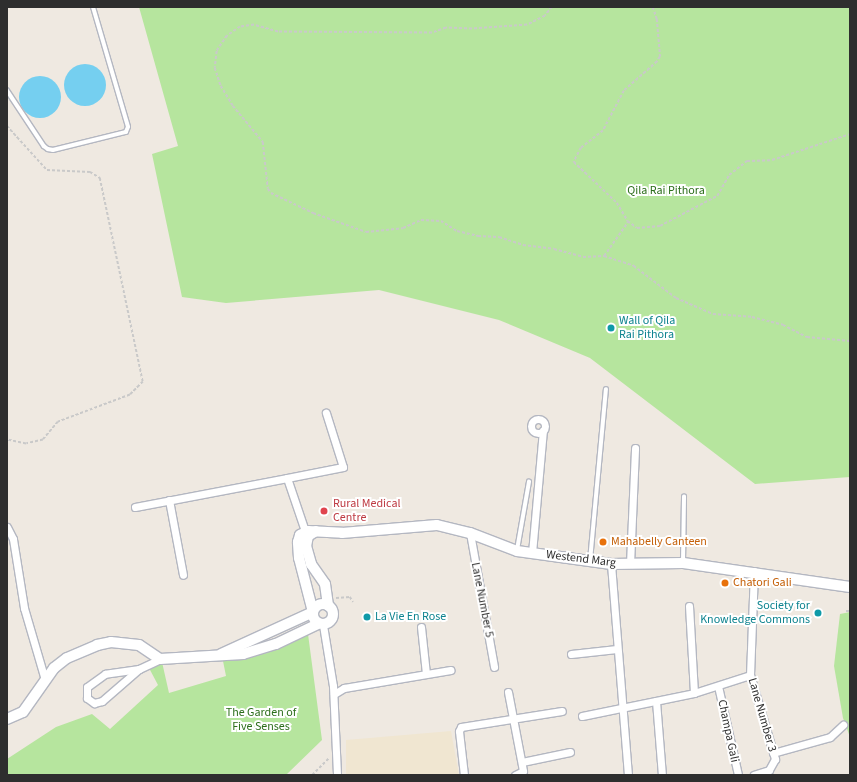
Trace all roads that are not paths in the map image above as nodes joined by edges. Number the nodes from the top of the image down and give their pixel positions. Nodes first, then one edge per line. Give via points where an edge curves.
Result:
1 (93, 7) edge
2 (7, 90) edge
3 (606, 390) dead end
4 (326, 413) dead end
5 (543, 430) dead end
6 (635, 448) dead end
7 (287, 478) junction
8 (529, 482) dead end
9 (684, 497) dead end
10 (168, 500) junction
11 (135, 507) dead end
12 (7, 527) edge
13 (305, 531) junction
14 (316, 531) junction
15 (470, 533) junction
16 (517, 551) junction
17 (532, 553) junction
18 (590, 562) junction
19 (683, 563) junction
20 (611, 564) junction
21 (630, 564) junction
22 (754, 571) junction
23 (183, 575) dead end
24 (850, 587) edge
25 (328, 602) junction
26 (689, 606) dead end
27 (312, 612) junction
28 (321, 624) junction
29 (421, 627) dead end
30 (617, 648) junction
31 (221, 654) junction
32 (571, 654) dead end
33 (160, 659) junction
34 (494, 667) dead end
35 (139, 669) junction
36 (450, 670) dead end
37 (105, 674) junction
38 (426, 674) junction
39 (750, 675) junction
40 (45, 680) junction
41 (718, 686) junction
42 (115, 691) junction
43 (508, 692) dead end
44 (694, 693) junction
45 (334, 694) junction
46 (656, 701) junction
47 (624, 708) junction
48 (562, 710) dead end
49 (582, 716) dead end
50 (513, 718) junction
51 (7, 719) edge
52 (843, 725) dead end
53 (570, 752) dead end
54 (773, 753) junction
55 (522, 762) junction
56 (337, 775) edge
57 (464, 775) edge
58 (515, 775) edge
59 (628, 775) edge
60 (662, 775) edge
61 (738, 775) edge
62 (754, 775) edge

1 - 2 lane via 128,126 126,132 54,150 48,149
3 - 18 lane
4 - 7 street via 343,467
5 - 17 street
6 - 21 street
7 - 10 street
7 - 13 street
8 - 16 lane
9 - 19 lane
10 - 11 street
10 - 23 street
12 - 40 street via 13,539 24,608
13 - 14 street, Westend Marg
13 - 27 street via 299,538 299,558
14 - 15 street, Westend Marg via 342,532 437,525
14 - 25 street via 308,536 306,546 311,564 325,584
15 - 16 street, Westend Marg
15 - 34 street, Lane Number 5
16 - 17 street, Westend Marg
17 - 18 street, Westend Marg
18 - 20 street, Westend Marg
19 - 21 street, Westend Marg
19 - 22 street, Westend Marg
20 - 21 street, Westend Marg
20 - 30 street
22 - 24 street, Westend Marg
22 - 39 street, Lane Number 3
25 - 27 street via 318,605
25 - 28 street via 333,617
26 - 44 street
27 - 28 street via 313,619
27 - 31 street
28 - 31 street via 276,644 243,654
28 - 45 street
29 - 38 street
30 - 32 street
30 - 47 street
31 - 33 street
33 - 35 street
33 - 40 street via 139,645 111,642 67,658 54,668
35 - 37 street
35 - 42 street
36 - 38 street
37 - 42 street via 117,678
37 - 42 street via 87,687 87,698 91,702 99,702
38 - 45 street via 344,688
39 - 41 street
39 - 54 street, Lane Number 3
40 - 51 street via 22,712
41 - 44 street
41 - 61 street, Champa Gali
43 - 50 street
44 - 46 street
45 - 56 street
46 - 47 street
46 - 60 street
47 - 49 street
47 - 59 street
48 - 50 street
50 - 55 street
50 - 57 street via 460,728
52 - 54 street via 830,737
53 - 55 street
54 - 62 street, Lane Number 3 via 775,759 769,770
55 - 58 street via 522,773

